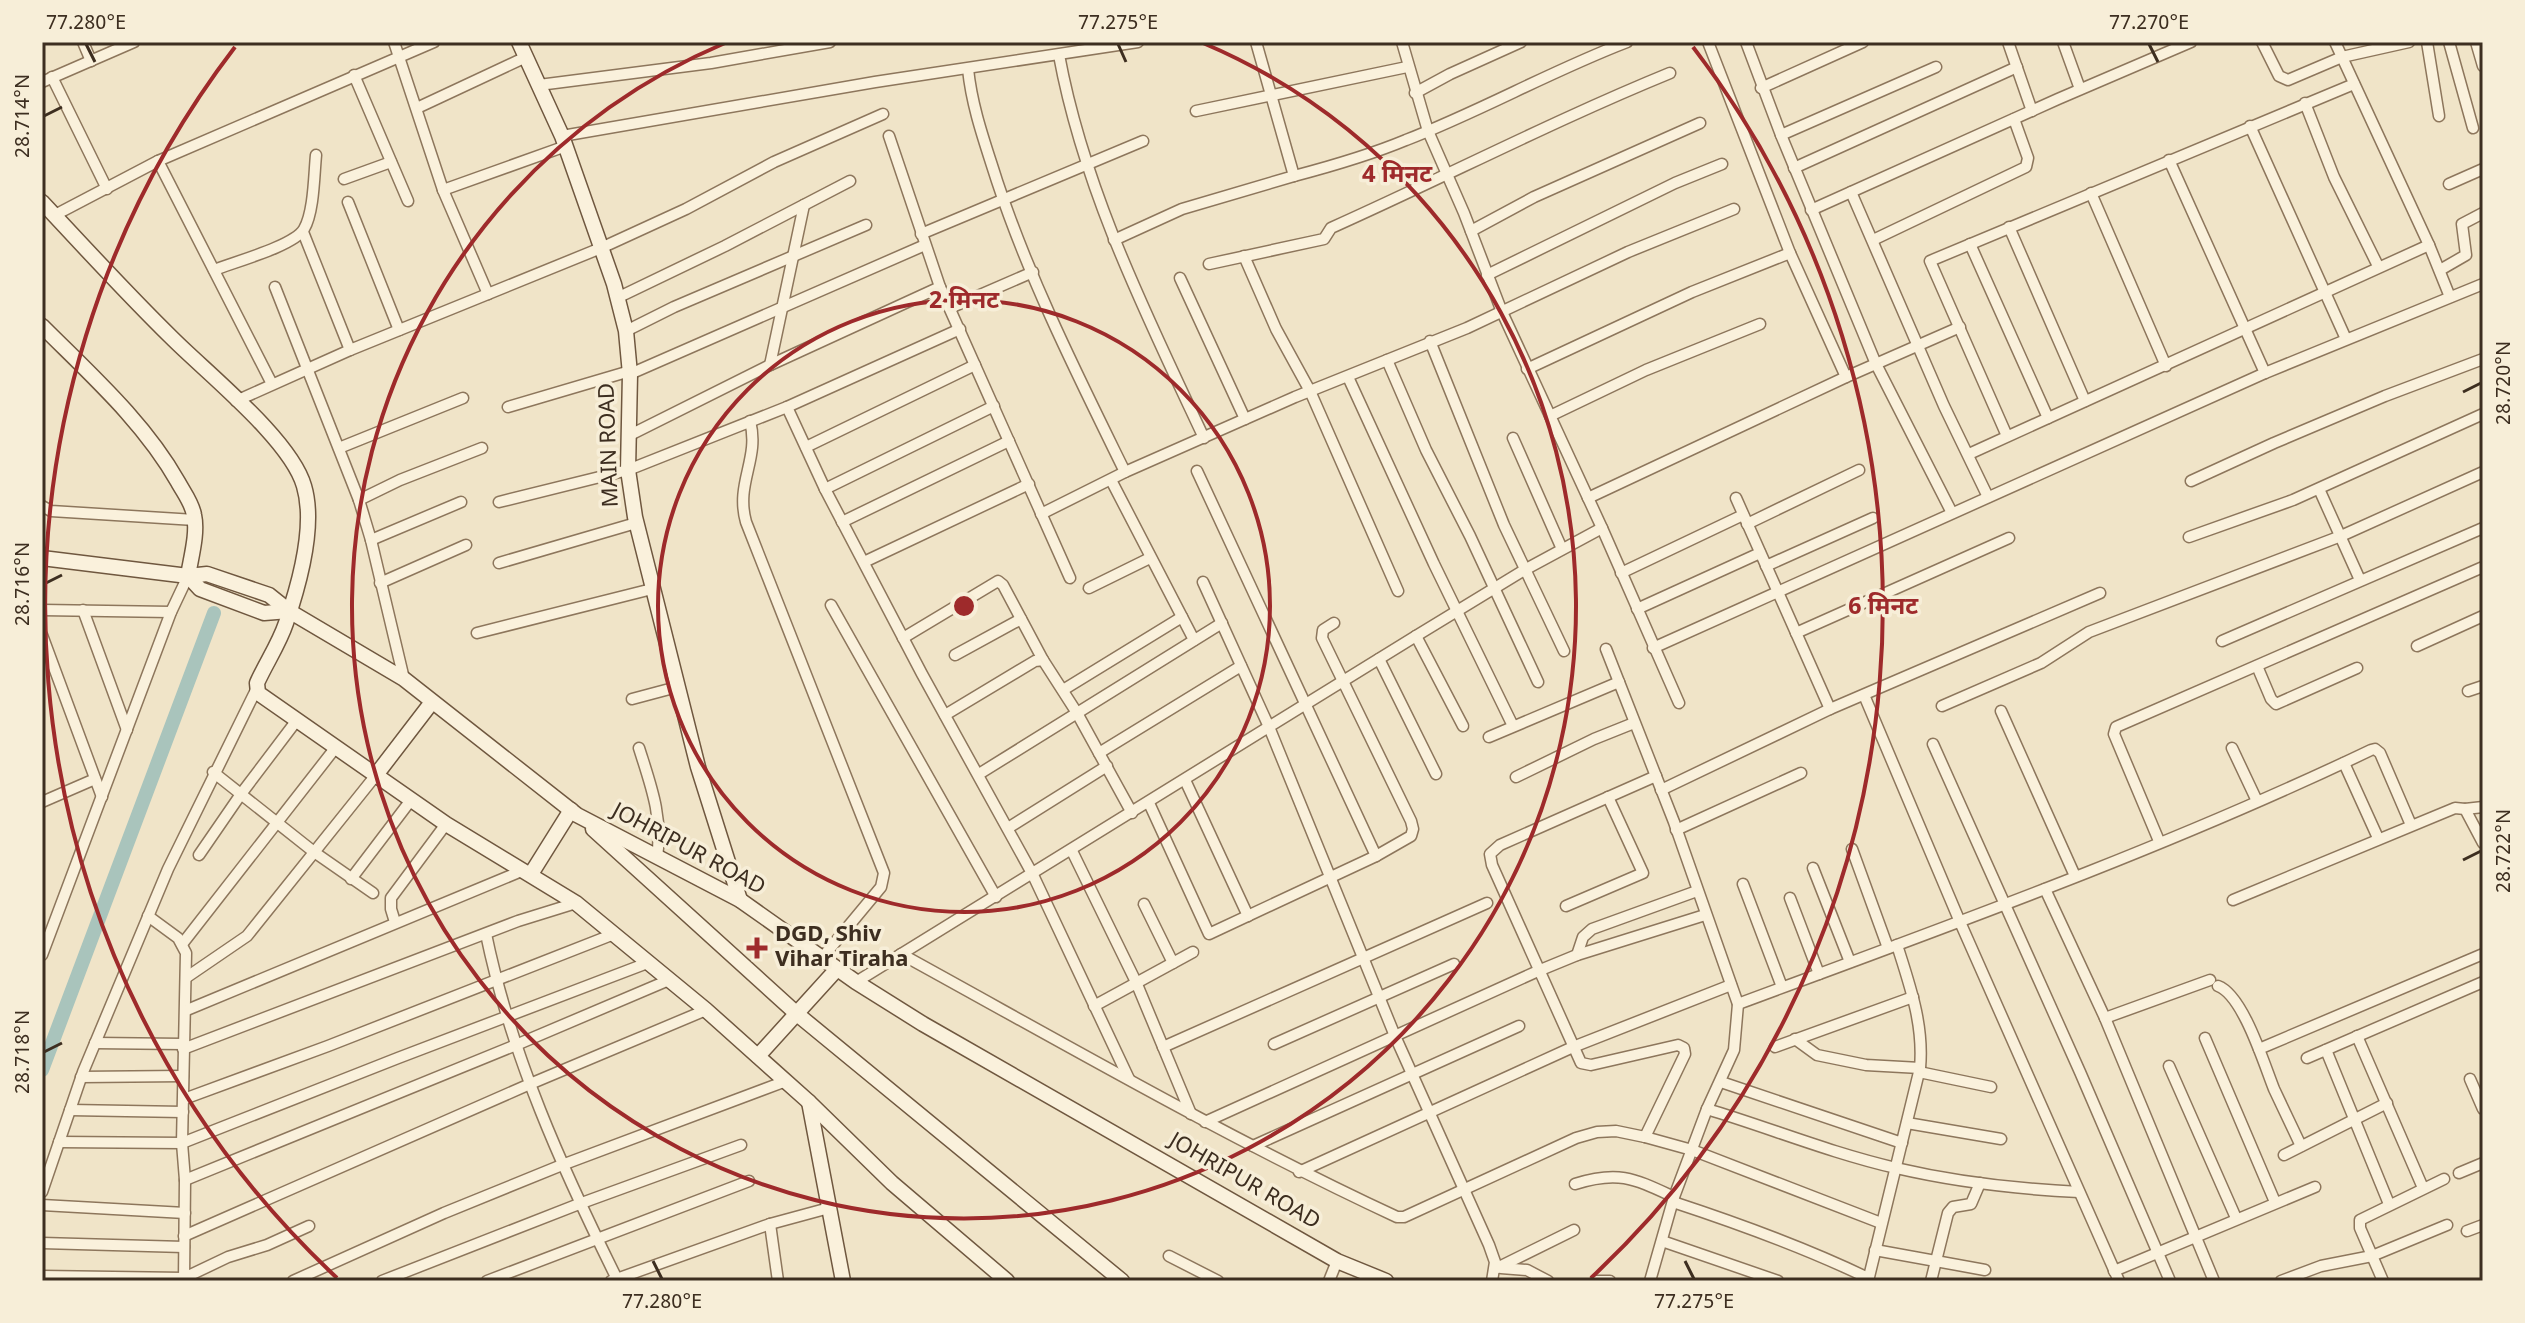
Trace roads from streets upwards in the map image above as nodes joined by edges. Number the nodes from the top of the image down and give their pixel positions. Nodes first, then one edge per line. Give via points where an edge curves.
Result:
1 (83, 42) edge
2 (134, 42) edge
3 (394, 42) edge
4 (434, 42) edge
5 (519, 42) edge
6 (830, 42) edge
7 (1138, 42) edge
8 (1256, 42) edge
9 (1402, 42) edge
10 (1521, 42) edge
11 (1627, 42) edge
12 (1708, 42) edge
13 (1746, 42) edge
14 (1863, 42) edge
15 (2008, 42) edge
16 (2063, 42) edge
17 (2191, 42) edge
18 (2262, 42) edge
19 (2335, 42) edge
20 (2409, 42) edge
21 (2427, 42) edge
22 (2449, 42) edge
23 (2476, 42) edge
24 (1059, 55) junction
25 (400, 56) junction
26 (526, 57) junction
27 (2342, 57) junction
28 (91, 61) junction
29 (2483, 66) edge
30 (1407, 67) junction
31 (1936, 67) dead end
32 (2017, 67) junction
33 (968, 69) junction
34 (1670, 73) dead end
35 (354, 75) junction
36 (47, 79) edge
37 (2354, 84) junction
38 (539, 85) junction
39 (1761, 88) junction
40 (2080, 89) junction
41 (1415, 93) junction
42 (1269, 95) junction
43 (2305, 103) junction
44 (417, 108) junction
45 (1196, 111) dead end
46 (2032, 111) junction
47 (883, 114) dead end
48 (2439, 116) dead end
49 (2014, 119) junction
50 (1700, 123) dead end
51 (2250, 126) junction
52 (2473, 128) dead end
53 (1428, 131) junction
54 (1781, 135) junction
55 (889, 136) dead end
56 (564, 141) junction
57 (1143, 141) dead end
58 (316, 155) dead end
59 (2169, 160) junction
60 (158, 161) junction
61 (391, 162) junction
62 (1722, 164) dead end
63 (1089, 166) junction
64 (1794, 168) junction
65 (2483, 169) edge
66 (1294, 176) junction
67 (1449, 176) junction
68 (344, 179) dead end
69 (850, 181) dead end
70 (2449, 184) dead end
71 (107, 189) junction
72 (443, 190) junction
73 (1851, 192) junction
74 (2091, 193) junction
75 (408, 201) dead end
76 (1004, 201) junction
77 (42, 202) edge
78 (348, 202) dead end
79 (804, 205) junction
80 (1734, 209) dead end
81 (1811, 210) junction
82 (2483, 213) edge
83 (55, 215) junction
84 (866, 225) dead end
85 (2009, 227) junction
86 (1471, 231) junction
87 (303, 232) junction
88 (921, 234) junction
89 (1114, 240) junction
90 (1873, 240) junction
91 (1970, 244) junction
92 (925, 245) junction
93 (2429, 245) junction
94 (601, 248) junction
95 (1790, 253) junction
96 (1244, 256) junction
97 (793, 257) junction
98 (1209, 264) dead end
99 (2378, 266) junction
100 (214, 270) junction
101 (2440, 270) junction
102 (1033, 272) junction
103 (1487, 275) junction
104 (1180, 278) dead end
105 (2483, 285) edge
106 (275, 287) dead end
107 (940, 287) junction
108 (2326, 292) junction
109 (488, 294) junction
110 (2450, 297) junction
111 (617, 298) junction
112 (781, 308) junction
113 (950, 308) junction
114 (1502, 312) junction
115 (1760, 324) dead end
116 (42, 326) edge
117 (1960, 327) junction
118 (960, 329) junction
119 (2245, 329) junction
120 (399, 330) junction
121 (626, 331) junction
122 (2346, 339) junction
123 (1430, 341) junction
124 (1917, 346) junction
125 (350, 350) junction
126 (2483, 359) edge
127 (1387, 360) junction
128 (1876, 364) junction
129 (770, 365) junction
130 (975, 365) junction
131 (2166, 366) junction
132 (308, 368) junction
133 (1527, 369) junction
134 (630, 373) junction
135 (2265, 373) junction
136 (1348, 377) junction
137 (1846, 377) junction
138 (272, 384) junction
139 (1310, 391) junction
140 (463, 398) dead end
141 (236, 401) junction
142 (2085, 401) junction
143 (994, 406) junction
144 (508, 407) dead end
145 (787, 407) junction
146 (2483, 414) edge
147 (1550, 416) junction
148 (2048, 418) junction
149 (1245, 419) junction
150 (750, 421) junction
151 (630, 435) junction
152 (2007, 436) junction
153 (1204, 438) junction
154 (1513, 438) dead end
155 (1009, 441) junction
156 (806, 447) junction
157 (339, 448) junction
158 (482, 448) dead end
159 (1969, 454) junction
160 (628, 470) junction
161 (1859, 470) dead end
162 (1197, 471) dead end
163 (1125, 472) junction
164 (2483, 472) edge
165 (1111, 480) junction
166 (2191, 481) dead end
167 (1029, 484) junction
168 (825, 489) junction
169 (2319, 489) junction
170 (1988, 497) junction
171 (1588, 498) junction
172 (1736, 498) dead end
173 (359, 500) junction
174 (461, 502) dead end
175 (499, 502) dead end
176 (42, 506) edge
177 (1952, 513) junction
178 (1041, 514) junction
179 (1873, 518) dead end
180 (1745, 519) junction
181 (195, 520) junction
182 (842, 522) junction
183 (636, 523) junction
184 (1602, 528) junction
185 (2483, 528) edge
186 (2341, 536) junction
187 (2189, 537) dead end
188 (2009, 538) dead end
189 (371, 540) junction
190 (466, 545) dead end
191 (1562, 549) junction
192 (1760, 553) junction
193 (42, 558) edge
194 (1150, 558) junction
195 (864, 562) junction
196 (499, 563) dead end
197 (1766, 566) junction
198 (2483, 567) edge
199 (1526, 569) junction
200 (1621, 573) junction
201 (188, 576) junction
202 (1070, 578) dead end
203 (2360, 580) junction
204 (1203, 582) dead end
205 (380, 583) junction
206 (1089, 588) dead end
207 (652, 589) junction
208 (1494, 590) junction
209 (1398, 591) dead end
210 (1778, 592) junction
211 (2100, 593) dead end
212 (831, 605) dead end
213 (1637, 609) junction
214 (42, 610) edge
215 (83, 610) junction
216 (289, 611) junction
217 (171, 612) junction
218 (1457, 612) junction
219 (2483, 616) edge
220 (1182, 617) junction
221 (1021, 619) junction
222 (1222, 623) junction
223 (1334, 623) dead end
224 (477, 633) dead end
225 (1796, 633) junction
226 (42, 635) edge
227 (1416, 636) junction
228 (903, 638) junction
229 (1194, 640) junction
230 (2222, 641) dead end
231 (2417, 646) dead end
232 (1653, 648) junction
233 (1606, 649) dead end
234 (1564, 651) dead end
235 (955, 655) dead end
236 (1379, 659) junction
237 (1043, 660) junction
238 (1241, 666) junction
239 (2257, 666) junction
240 (2357, 668) dead end
241 (404, 679) junction
242 (1538, 682) dead end
243 (1619, 682) junction
244 (1341, 683) junction
245 (2483, 686) edge
246 (677, 687) junction
247 (256, 690) junction
248 (1063, 690) junction
249 (2468, 691) dead end
250 (1864, 695) junction
251 (632, 699) dead end
252 (432, 702) junction
253 (1679, 703) dead end
254 (1307, 705) junction
255 (1942, 706) dead end
256 (1830, 709) junction
257 (2001, 711) dead end
258 (1077, 713) junction
259 (945, 715) junction
260 (297, 720) junction
261 (1634, 723) junction
262 (1463, 726) dead end
263 (1513, 726) junction
264 (1269, 727) junction
265 (127, 730) junction
266 (1489, 737) dead end
267 (1933, 744) dead end
268 (336, 747) junction
269 (639, 748) dead end
270 (2232, 748) dead end
271 (1099, 753) junction
272 (2344, 763) junction
273 (1107, 766) junction
274 (213, 772) junction
275 (1801, 773) dead end
276 (979, 774) junction
277 (1436, 774) dead end
278 (376, 775) junction
279 (1656, 776) junction
280 (1516, 777) dead end
281 (95, 779) junction
282 (1185, 780) junction
283 (1661, 790) junction
284 (241, 794) junction
285 (102, 797) junction
286 (1608, 797) junction
287 (411, 800) junction
288 (2257, 801) junction
289 (42, 802) edge
290 (1149, 803) junction
291 (2483, 807) edge
292 (2465, 809) junction
293 (574, 812) junction
294 (1132, 813) junction
295 (277, 822) junction
296 (446, 824) junction
297 (2411, 825) junction
298 (1008, 828) junction
299 (1676, 830) junction
300 (2378, 838) junction
301 (2159, 841) junction
302 (2483, 843) edge
303 (1852, 849) dead end
304 (1072, 851) junction
305 (314, 852) junction
306 (199, 855) dead end
307 (1376, 856) junction
308 (657, 857) junction
309 (1813, 868) dead end
310 (531, 869) junction
311 (1033, 875) junction
312 (2075, 876) junction
313 (1332, 877) junction
314 (351, 879) junction
315 (1743, 884) dead end
316 (2045, 889) junction
317 (1697, 891) junction
318 (373, 893) dead end
319 (996, 897) junction
320 (1790, 898) dead end
321 (740, 900) junction
322 (2233, 900) dead end
323 (576, 903) junction
324 (1487, 903) dead end
325 (1144, 904) dead end
326 (2005, 904) junction
327 (1566, 906) dead end
328 (1705, 915) junction
329 (148, 916) junction
330 (1248, 916) junction
331 (395, 922) junction
332 (1960, 922) junction
333 (486, 934) junction
334 (614, 934) junction
335 (183, 943) junction
336 (1893, 947) junction
337 (1193, 952) dead end
338 (901, 954) junction
339 (2483, 954) edge
340 (42, 955) edge
341 (1577, 955) junction
342 (822, 958) junction
343 (1364, 959) junction
344 (650, 962) junction
345 (1850, 962) junction
346 (1173, 963) junction
347 (1454, 964) dead end
348 (837, 969) junction
349 (1538, 971) junction
350 (1819, 974) junction
351 (187, 977) junction
352 (669, 980) junction
353 (495, 981) junction
354 (856, 982) junction
355 (1136, 982) junction
356 (2483, 982) edge
357 (1731, 985) junction
358 (1782, 987) junction
359 (1913, 997) junction
360 (1380, 998) junction
361 (1738, 1004) junction
362 (1094, 1006) junction
363 (187, 1010) junction
364 (706, 1010) junction
365 (797, 1014) junction
366 (508, 1017) junction
367 (2105, 1018) junction
368 (1519, 1026) dead end
369 (1395, 1036) junction
370 (2357, 1036) junction
371 (2205, 1038) dead end
372 (1795, 1039) junction
373 (95, 1043) junction
374 (1274, 1044) dead end
375 (516, 1045) junction
376 (183, 1047) junction
377 (1163, 1047) junction
378 (1573, 1047) junction
379 (1775, 1047) dead end
380 (2259, 1049) junction
381 (2326, 1050) junction
382 (758, 1056) junction
383 (2307, 1058) dead end
384 (2169, 1066) dead end
385 (1920, 1070) junction
386 (1413, 1075) junction
387 (183, 1076) junction
388 (81, 1077) junction
389 (2470, 1079) dead end
390 (1130, 1080) junction
391 (786, 1081) junction
392 (1721, 1082) junction
393 (530, 1084) junction
394 (1991, 1087) dead end
395 (184, 1099) junction
396 (809, 1102) junction
397 (2387, 1103) junction
398 (1707, 1109) junction
399 (2483, 1109) edge
400 (70, 1110) junction
401 (183, 1112) junction
402 (1431, 1112) junction
403 (1191, 1114) junction
404 (2355, 1119) junction
405 (1205, 1122) junction
406 (1907, 1123) junction
407 (1645, 1137) junction
408 (2001, 1139) dead end
409 (59, 1142) junction
410 (182, 1143) junction
411 (1902, 1143) junction
412 (741, 1145) dead end
413 (1253, 1146) junction
414 (2301, 1146) junction
415 (1692, 1150) junction
416 (2284, 1155) dead end
417 (2483, 1163) edge
418 (562, 1165) junction
419 (1894, 1168) junction
420 (1299, 1172) junction
421 (2459, 1173) dead end
422 (2444, 1179) dead end
423 (185, 1180) junction
424 (749, 1181) dead end
425 (1980, 1183) junction
426 (1575, 1184) dead end
427 (2315, 1187) dead end
428 (2423, 1188) junction
429 (1463, 1189) junction
430 (42, 1192) edge
431 (2079, 1192) junction
432 (1674, 1200) junction
433 (2275, 1202) junction
434 (579, 1204) junction
435 (2389, 1204) junction
436 (42, 1205) edge
437 (829, 1208) junction
438 (185, 1213) junction
439 (2236, 1218) junction
440 (1881, 1223) junction
441 (770, 1224) junction
442 (2447, 1225) dead end
443 (2483, 1225) edge
444 (309, 1226) dead end
445 (1574, 1230) dead end
446 (2467, 1231) dead end
447 (2194, 1235) junction
448 (597, 1239) junction
449 (1662, 1241) junction
450 (184, 1242) junction
451 (42, 1243) edge
452 (1875, 1250) junction
453 (2157, 1251) junction
454 (1169, 1256) dead end
455 (2372, 1256) junction
456 (1337, 1261) junction
457 (1936, 1262) junction
458 (1495, 1269) junction
459 (1985, 1270) dead end
460 (42, 1276) edge
461 (2116, 1276) edge
462 (184, 1279) edge
463 (1868, 1279) edge
464 (614, 1280) edge
465 (293, 1281) edge
466 (382, 1281) edge
467 (487, 1281) edge
468 (778, 1281) edge
469 (843, 1281) edge
470 (1007, 1281) edge
471 (1122, 1281) edge
472 (1218, 1281) edge
473 (1329, 1281) edge
474 (1386, 1281) edge
475 (1492, 1281) edge
476 (1548, 1281) edge
477 (1595, 1281) edge
478 (1610, 1281) edge
479 (1652, 1281) edge
480 (1778, 1281) edge
481 (1931, 1281) edge
482 (2170, 1281) edge
483 (2214, 1281) edge
484 (2281, 1281) edge
485 (2383, 1281) edge

1 - 28 street
2 - 28 street
3 - 25 street
4 - 25 street
5 - 26 street, MAIN ROAD
6 - 38 street
7 - 24 street
8 - 42 street
9 - 30 street
10 - 41 street
11 - 53 street
12 - 95 street
13 - 39 street
14 - 39 street
15 - 32 street
16 - 40 street
17 - 40 street
18 - 27 street via 2282,79
19 - 27 street
20 - 27 street
21 - 48 street
22 - 52 street
23 - 29 street
24 - 33 street
24 - 63 street
25 - 35 street
25 - 44 street
26 - 38 street, MAIN ROAD
26 - 44 street
27 - 37 street
28 - 36 street
30 - 41 street
30 - 42 street
31 - 54 street
32 - 46 street
32 - 64 street
33 - 56 street
33 - 76 street via 973,105
34 - 67 street
35 - 60 street
35 - 61 street
36 - 71 street
37 - 43 street
37 - 93 street
38 - 56 street, MAIN ROAD
39 - 54 street
40 - 46 street
41 - 53 street
42 - 45 street
42 - 66 street
43 - 51 street
43 - 99 street
44 - 72 street
46 - 49 street
47 - 94 street
49 - 73 street
49 - 90 street via 2028,158 2026,167
50 - 86 street
51 - 59 street
51 - 108 street
53 - 66 street
53 - 67 street
54 - 64 street
55 - 88 street
56 - 72 street
56 - 94 street, MAIN ROAD
57 - 63 street
58 - 87 street
59 - 74 street
59 - 119 street
60 - 71 street
60 - 100 street
61 - 68 street
61 - 75 street
62 - 103 street
63 - 76 street
63 - 89 street
64 - 81 street
65 - 70 street
66 - 89 street via 1182,209
67 - 86 street
67 - 96 street via 1331,228 1324,239
69 - 79 street
71 - 83 street
72 - 109 street
73 - 81 street
73 - 90 street
74 - 85 street
74 - 131 street
76 - 88 street
76 - 102 street
77 - 83 street
78 - 120 street
79 - 97 street
79 - 111 street
80 - 114 street
81 - 128 street
82 - 101 street via 2462,224 2466,255
83 - 141 street
84 - 97 street
85 - 91 street
85 - 142 street
86 - 103 street
87 - 100 street
87 - 125 street
88 - 92 street
89 - 153 street
90 - 124 street
91 - 117 street via 1930,261
91 - 148 street
92 - 107 street
92 - 112 street
93 - 99 street
93 - 101 street
94 - 109 street
94 - 111 street, MAIN ROAD
95 - 133 street
95 - 137 street
96 - 98 street
96 - 139 street
97 - 112 street
97 - 121 street
99 - 108 street
100 - 138 street
101 - 110 street
102 - 113 street
102 - 163 street
103 - 114 street
104 - 149 street
105 - 110 street
106 - 132 street
107 - 113 street
107 - 129 street
108 - 119 street
108 - 122 street
109 - 120 street
110 - 122 street
111 - 121 street, MAIN ROAD
112 - 129 street
112 - 134 street
113 - 118 street
114 - 123 street
114 - 133 street
115 - 147 street
116 - 181 street via 154,445
117 - 124 street
117 - 152 street
118 - 130 street
118 - 145 street
119 - 131 street
119 - 135 street
120 - 125 street
121 - 134 street, MAIN ROAD
122 - 135 street
123 - 127 street
123 - 199 street
124 - 128 street
124 - 159 street
125 - 132 street
126 - 166 street
127 - 136 street
127 - 208 street
128 - 137 street
128 - 177 street
129 - 151 street
130 - 143 street
130 - 156 street
131 - 142 street
132 - 138 street
132 - 157 street
133 - 147 street
134 - 144 street
134 - 151 street, MAIN ROAD
135 - 170 street
136 - 139 street
136 - 218 street
137 - 171 street
138 - 141 street
139 - 149 street
139 - 209 street
140 - 157 street
141 - 216 street via 278,440 304,486 306,535
142 - 148 street
143 - 155 street
143 - 168 street
145 - 150 street
145 - 156 street
146 - 169 street
147 - 171 street
148 - 152 street
149 - 153 street
150 - 160 street
150 - 342 street via 754,442 742,494 746,522 884,873 881,887
151 - 160 street, MAIN ROAD
152 - 159 street
153 - 163 street
154 - 191 street
155 - 167 street
155 - 182 street
156 - 168 street
157 - 173 street
158 - 173 street
159 - 170 street
160 - 175 street
160 - 183 street, MAIN ROAD
161 - 180 street
162 - 254 street
163 - 165 street
164 - 186 street
165 - 178 street
165 - 194 street
167 - 178 street
167 - 195 street
168 - 182 street
169 - 186 street
169 - 187 street
170 - 177 street
171 - 184 street
172 - 180 street
173 - 189 street
174 - 189 street
176 - 181 street via 51,511
177 - 210 street
178 - 202 street
179 - 197 street
180 - 192 street
180 - 200 street
181 - 201 street
182 - 195 street
183 - 196 street
183 - 207 street, MAIN ROAD
184 - 191 street
184 - 200 street
185 - 203 street
186 - 203 street
186 - 255 street via 2089,632 2041,663
188 - 225 street
189 - 205 street
190 - 205 street
191 - 199 street
192 - 197 street
192 - 213 street
193 - 201 street, JOHRIPUR ROAD
194 - 206 street
194 - 220 street
195 - 228 street
197 - 210 street
198 - 239 street
199 - 208 street
199 - 234 street
200 - 213 street
201 - 216 street, JOHRIPUR ROAD via 207,574 269,595
201 - 216 street via 200,589 264,613
201 - 217 street
203 - 230 street
204 - 222 street
205 - 241 street
207 - 224 street
207 - 246 street, MAIN ROAD
208 - 218 street
208 - 242 street
210 - 225 street
210 - 232 street
211 - 250 street
212 - 319 street
213 - 232 street
214 - 215 street
215 - 217 street
215 - 265 street
216 - 241 street, JOHRIPUR ROAD
216 - 247 street
217 - 265 street
218 - 227 street
218 - 263 street
219 - 231 street
220 - 229 street
220 - 248 street
221 - 228 street via 998,581
221 - 235 street
221 - 237 street
222 - 229 street
222 - 238 street
223 - 244 street via 1321,634
225 - 256 street
226 - 281 street
227 - 236 street
227 - 262 street
228 - 259 street
229 - 258 street
232 - 253 street
233 - 243 street
236 - 244 street
236 - 277 street
237 - 248 street
237 - 259 street
238 - 264 street
238 - 271 street
239 - 240 street via 2276,704
239 - 301 street via 2116,727 2114,734
241 - 252 street, JOHRIPUR ROAD
243 - 261 street
243 - 263 street
244 - 254 street
244 - 307 street via 1413,829 1404,842
245 - 249 street
246 - 251 street
246 - 321 street, MAIN ROAD
247 - 260 street
247 - 274 street
248 - 258 street
250 - 256 street
250 - 332 street
252 - 278 street
252 - 293 street, JOHRIPUR ROAD
254 - 264 street
254 - 307 street
256 - 283 street
257 - 312 street
258 - 271 street
258 - 276 street
259 - 276 street
260 - 268 street
260 - 284 street
261 - 279 street
261 - 280 street
263 - 266 street
264 - 282 street
264 - 313 street
265 - 285 street
267 - 326 street
268 - 278 street
268 - 295 street
269 - 308 street via 659,815
270 - 288 street
271 - 273 street
272 - 288 street
272 - 297 street via 2378,751
272 - 300 street
273 - 294 street
273 - 298 street
274 - 284 street
274 - 329 street
275 - 299 street
276 - 298 street
278 - 287 street
278 - 305 street
279 - 283 street
279 - 286 street
281 - 285 street
281 - 289 street
282 - 290 street
282 - 330 street
283 - 299 street
284 - 295 street
284 - 306 street
285 - 340 street
286 - 327 street via 1643,873
286 - 349 street via 1490,854
287 - 296 street
287 - 314 street
288 - 301 street
290 - 294 street
290 - 330 street via 1207,932
291 - 292 street
292 - 297 street
292 - 302 street
293 - 308 street, JOHRIPUR ROAD
293 - 310 street
293 - 365 street
294 - 304 street
295 - 305 street
295 - 335 street
296 - 310 street
296 - 331 street via 391,898
297 - 300 street
298 - 311 street
299 - 317 street
300 - 322 street
301 - 312 street
303 - 336 street
304 - 311 street
304 - 355 street
305 - 314 street
305 - 351 street via 247,936
307 - 313 street
308 - 321 street, JOHRIPUR ROAD
309 - 345 street
310 - 323 street
310 - 331 street
311 - 319 street
311 - 362 street
312 - 316 street
313 - 330 street
313 - 343 street
314 - 318 street
315 - 358 street
316 - 326 street
316 - 367 street
317 - 328 street
317 - 341 street via 1592,929
319 - 338 street
320 - 350 street
321 - 342 street, JOHRIPUR ROAD
323 - 333 street
323 - 334 street
324 - 343 street
325 - 346 street
326 - 332 street
326 - 453 street
328 - 341 street
328 - 357 street
329 - 335 street
329 - 373 street
331 - 363 street
332 - 336 street
332 - 431 street
333 - 353 street
333 - 376 street
334 - 344 street
334 - 353 street
335 - 351 street
336 - 345 street
336 - 359 street
337 - 346 street
338 - 354 street
338 - 390 street
339 - 380 street
341 - 349 street
342 - 348 street, JOHRIPUR ROAD
343 - 360 street
343 - 377 street
344 - 352 street
344 - 366 street
345 - 350 street
346 - 355 street
347 - 360 street
348 - 354 street, JOHRIPUR ROAD
348 - 365 street
349 - 369 street
349 - 378 street
350 - 358 street
351 - 363 street
352 - 364 street
352 - 375 street
353 - 366 street
353 - 395 street
354 - 456 street, JOHRIPUR ROAD
355 - 362 street
355 - 377 street
356 - 370 street
357 - 361 street
357 - 378 street
358 - 361 street
359 - 372 street
359 - 385 street via 1922,1033
360 - 369 street
360 - 374 street
361 - 392 street via 1734,1050
362 - 390 street
363 - 376 street
364 - 382 street
364 - 393 street
365 - 382 street
365 - 471 street
366 - 375 street
366 - 410 street
367 - 380 street via 2214,983 2233,998
367 - 447 street
368 - 386 street
369 - 386 street
369 - 405 street
370 - 381 street
370 - 397 street
371 - 433 street
372 - 379 street
372 - 385 street via 1817,1055
373 - 376 street
373 - 388 street
375 - 393 street
375 - 423 street
376 - 387 street
377 - 403 street
378 - 402 street
378 - 407 street via 1586,1065 1684,1048
380 - 414 street
381 - 383 street
381 - 404 street
382 - 391 street
384 - 439 street
385 - 394 street
385 - 406 street
386 - 402 street
386 - 413 street
387 - 388 street
387 - 395 street
388 - 400 street
389 - 399 street
390 - 403 street
391 - 396 street
391 - 418 street
392 - 398 street
392 - 411 street
393 - 418 street
393 - 450 street
395 - 401 street
396 - 437 street
396 - 470 street via 892,1183
397 - 404 street
397 - 428 street
398 - 415 street
398 - 419 street
400 - 401 street
400 - 409 street
401 - 410 street
402 - 420 street
402 - 429 street
403 - 405 street
404 - 414 street
404 - 435 street
405 - 413 street
406 - 408 street
406 - 411 street
407 - 415 street
407 - 429 street via 1597,1132
409 - 410 street
409 - 430 street
410 - 423 street
411 - 419 street
412 - 434 street
413 - 420 street
414 - 416 street
415 - 432 street
415 - 440 street
417 - 421 street
418 - 434 street
418 - 465 street
419 - 425 street
419 - 440 street
420 - 429 street via 1401,1218
422 - 428 street
423 - 438 street
424 - 448 street
425 - 431 street
425 - 457 street via 1974,1202 1948,1213
426 - 432 street via 1624,1176
427 - 433 street
428 - 435 street
429 - 458 street
431 - 461 street
432 - 449 street
432 - 463 street via 1808,1249
433 - 439 street
434 - 448 street
434 - 466 street
435 - 455 street via 2360,1220
436 - 438 street
437 - 441 street
437 - 469 street
438 - 450 street
439 - 447 street
440 - 452 street
441 - 464 street
441 - 468 street
442 - 455 street
443 - 446 street
444 - 462 street
445 - 458 street
447 - 453 street
447 - 483 street
448 - 464 street
448 - 467 street
449 - 479 street
449 - 480 street
450 - 451 street
450 - 462 street
452 - 457 street
452 - 463 street
453 - 461 street
453 - 482 street
454 - 472 street
455 - 484 street via 2334,1262
455 - 485 street
456 - 473 street
456 - 474 street, JOHRIPUR ROAD
457 - 459 street
457 - 481 street
458 - 475 street
458 - 476 street via 1527,1270
460 - 462 street
477 - 478 street

